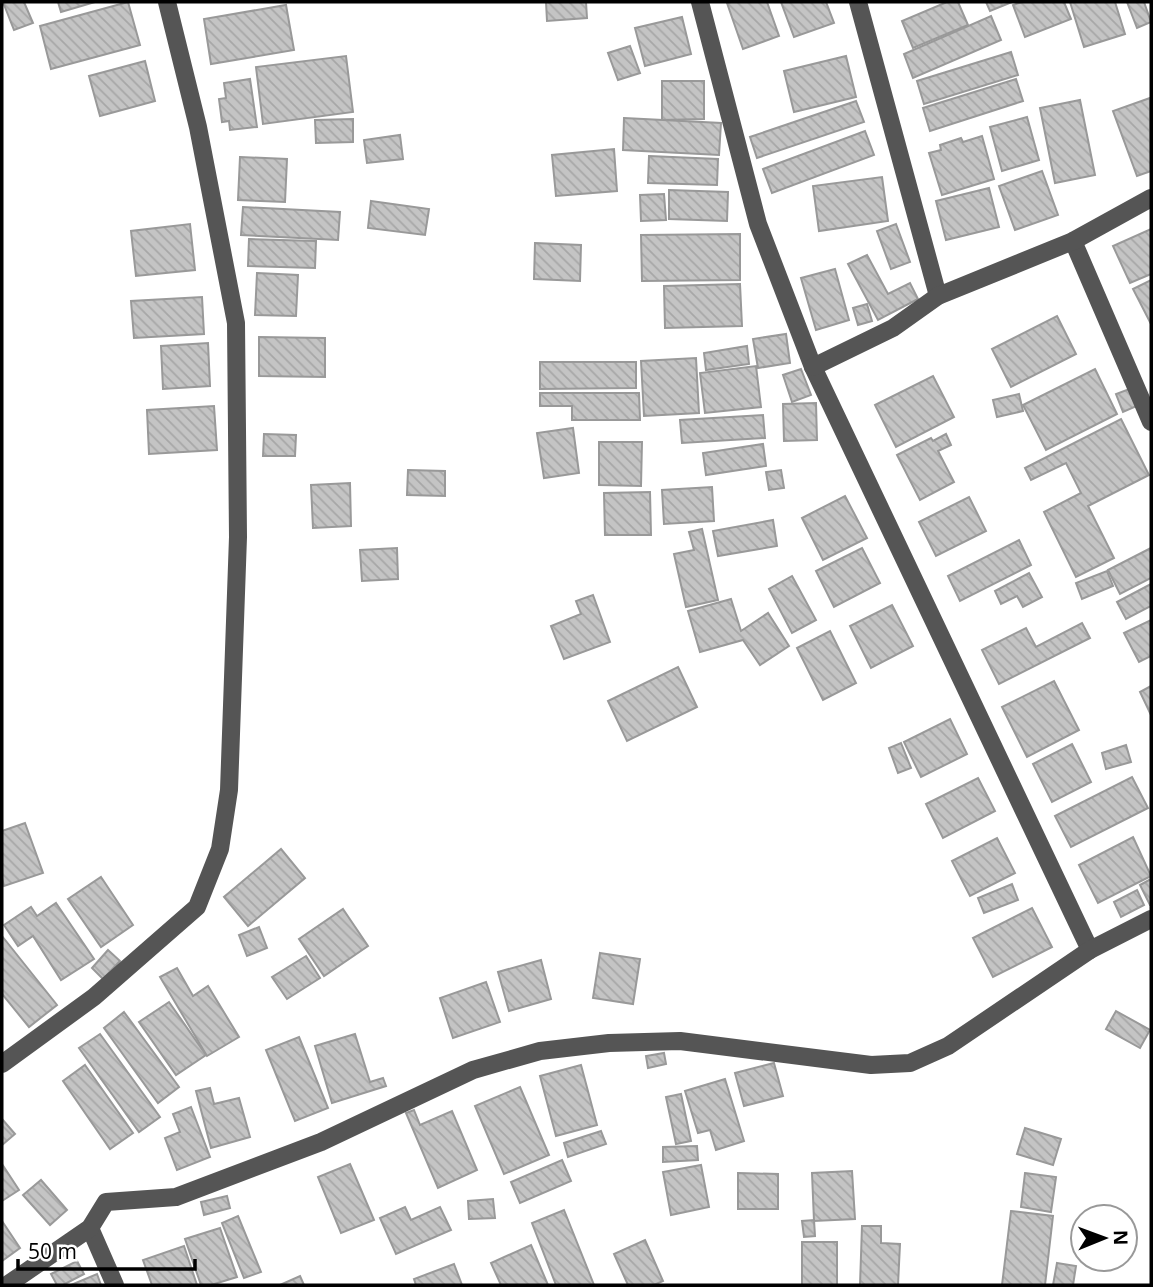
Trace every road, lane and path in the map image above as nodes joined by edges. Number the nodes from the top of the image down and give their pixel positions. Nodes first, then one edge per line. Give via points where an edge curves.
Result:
1 (167, 2) edge
2 (700, 2) edge
3 (859, 2) edge
4 (1151, 198) edge
5 (1073, 241) junction
6 (938, 296) junction
7 (813, 367) junction
8 (1151, 422) edge
9 (1151, 919) edge
10 (1090, 950) junction
11 (2, 1064) edge
12 (90, 1228) junction
13 (7, 1285) edge
14 (116, 1285) edge

1 - 11 street via 198,127 236,323 238,537 229,790 220,849 197,907 94,998
2 - 7 street via 758,224
3 - 6 street
4 - 5 street
5 - 6 street
5 - 8 street
6 - 7 street via 893,328
7 - 10 street
9 - 10 street
10 - 12 street via 947,1046 910,1063 872,1065 680,1041 540,1051 473,1070 321,1142 176,1196 106,1202
12 - 13 street
12 - 14 street

